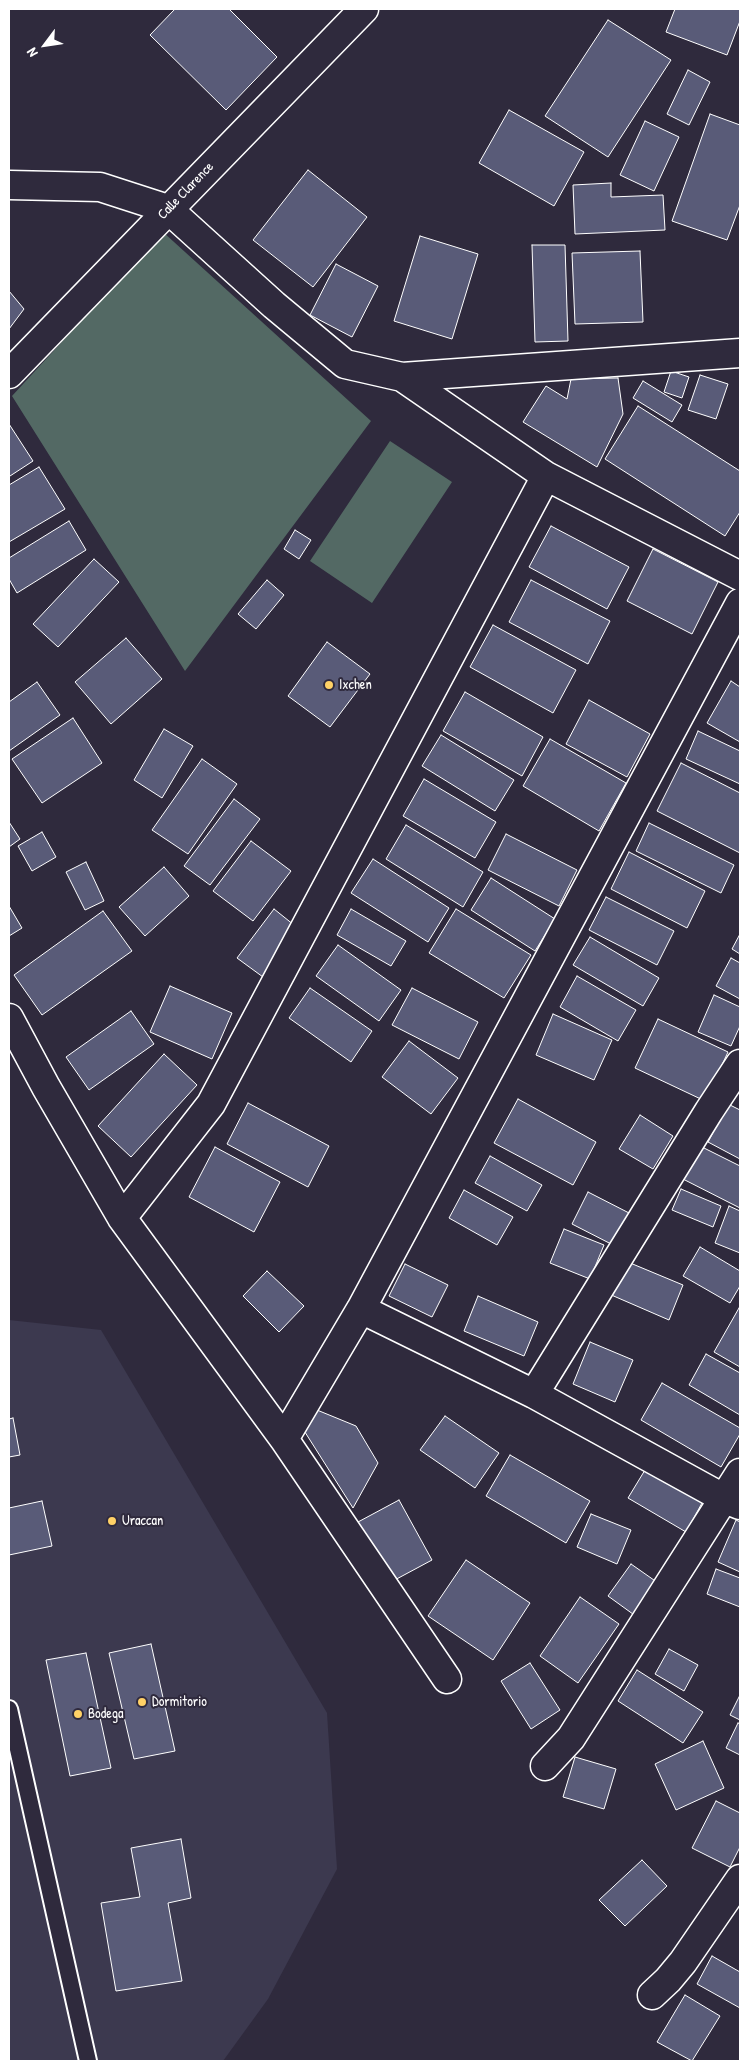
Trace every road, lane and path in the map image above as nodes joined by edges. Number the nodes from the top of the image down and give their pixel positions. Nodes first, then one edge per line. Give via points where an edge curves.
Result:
1 (364, 9) edge
2 (9, 185) edge
3 (168, 209) junction
4 (740, 353) edge
5 (9, 374) edge
6 (402, 377) junction
7 (546, 476) junction
8 (740, 576) edge
9 (740, 603) edge
10 (9, 1018) edge
11 (740, 1064) edge
12 (122, 1218) junction
13 (361, 1309) junction
14 (534, 1394) junction
15 (284, 1439) junction
16 (740, 1473) edge
17 (733, 1502) edge
18 (447, 1679) dead end
19 (9, 1709) edge
20 (545, 1766) dead end
21 (740, 1879) edge
22 (652, 1995) dead end
23 (88, 2061) edge

1 - 3 street, Calle Clarence
2 - 3 street via 100,187
3 - 5 street, Calle Clarence
3 - 6 street via 344,364
4 - 6 street
6 - 7 street
7 - 8 street
7 - 12 street via 211,1104
9 - 13 street
10 - 12 street
11 - 14 street
12 - 15 street
13 - 14 street
13 - 15 street
14 - 17 street
15 - 18 street
16 - 17 street
17 - 20 street via 571,1738
19 - 23 lane
21 - 22 street via 683,1962

